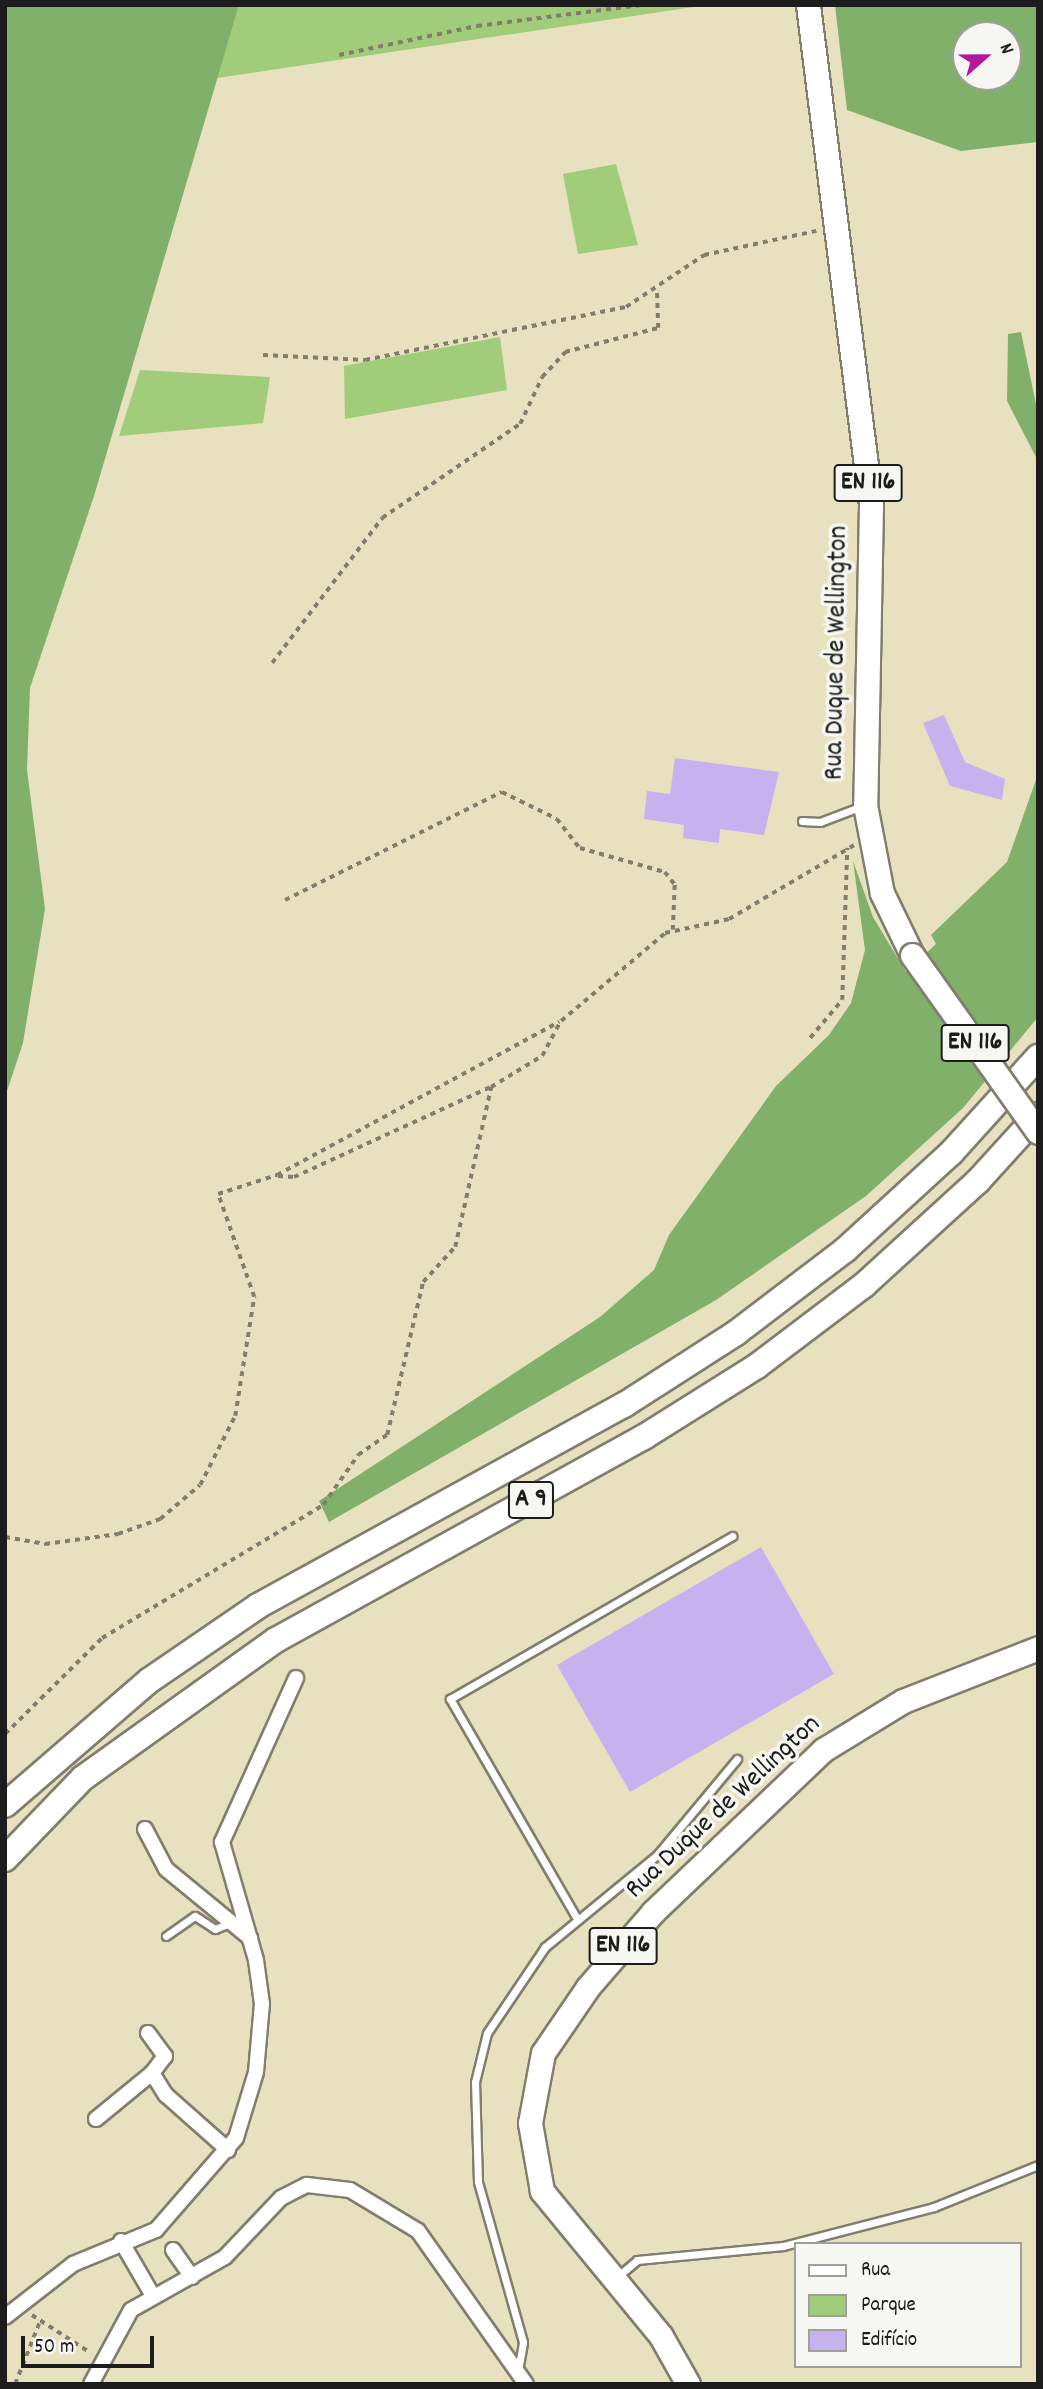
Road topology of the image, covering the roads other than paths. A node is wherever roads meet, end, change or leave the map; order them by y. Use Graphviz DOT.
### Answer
graph roads {
  1 [pos="808,5"];
  2 [pos="865,805"];
  3 [pos="802,821"];
  4 [pos="1038,1058"];
  5 [pos="1038,1115"];
  6 [pos="1038,1132"];
  7 [pos="732,1536"];
  8 [pos="1034,1654"];
  9 [pos="296,1678"];
  10 [pos="737,1759"];
  11 [pos="5,1805"];
  12 [pos="145,1829"];
  13 [pos="5,1859"];
  14 [pos="576,1917"];
  15 [pos="230,1923"];
  16 [pos="166,1936"];
  17 [pos="250,1938"];
  18 [pos="148,2033"];
  19 [pos="152,2073"];
  20 [pos="96,2119"];
  21 [pos="228,2150"];
  22 [pos="1038,2165"];
  23 [pos="121,2241"];
  24 [pos="798,2242"];
  25 [pos="794,2243"];
  26 [pos="173,2250"];
  27 [pos="192,2277"];
  28 [pos="614,2280"];
  29 [pos="153,2296"];
  30 [pos="5,2316"];
  31 [pos="522,2377"];
  32 [pos="92,2384"];
  33 [pos="688,2384"];
  1 -- 2 [label="main road, Rua Duque de Wellington / EN 116"];
  2 -- 3 [label="lane"];
  2 -- 6 [label="main road, Rua Duque de Wellington / EN 116, bridge"];
  4 -- 11 [label="highway, A 9"];
  5 -- 13 [label="highway, A 9"];
  7 -- 14 [label="lane"];
  8 -- 28 [label="main road, Rua Duque de Wellington / EN 116"];
  9 -- 17 [label="street"];
  10 -- 14 [label="lane"];
  12 -- 15 [label="street"];
  14 -- 31 [label="lane"];
  15 -- 16 [label="lane"];
  15 -- 17 [label="street"];
  17 -- 21 [label="street"];
  18 -- 19 [label="street"];
  19 -- 20 [label="street"];
  19 -- 21 [label="street"];
  21 -- 23 [label="street"];
  22 -- 24 [label="lane"];
  23 -- 29 [label="street"];
  23 -- 30 [label="street"];
  25 -- 28 [label="lane"];
  26 -- 27 [label="street"];
  27 -- 29 [label="street"];
  27 -- 31 [label="street"];
  28 -- 33 [label="main road, Rua Duque de Wellington / EN 116"];
  29 -- 32 [label="street"];
}
